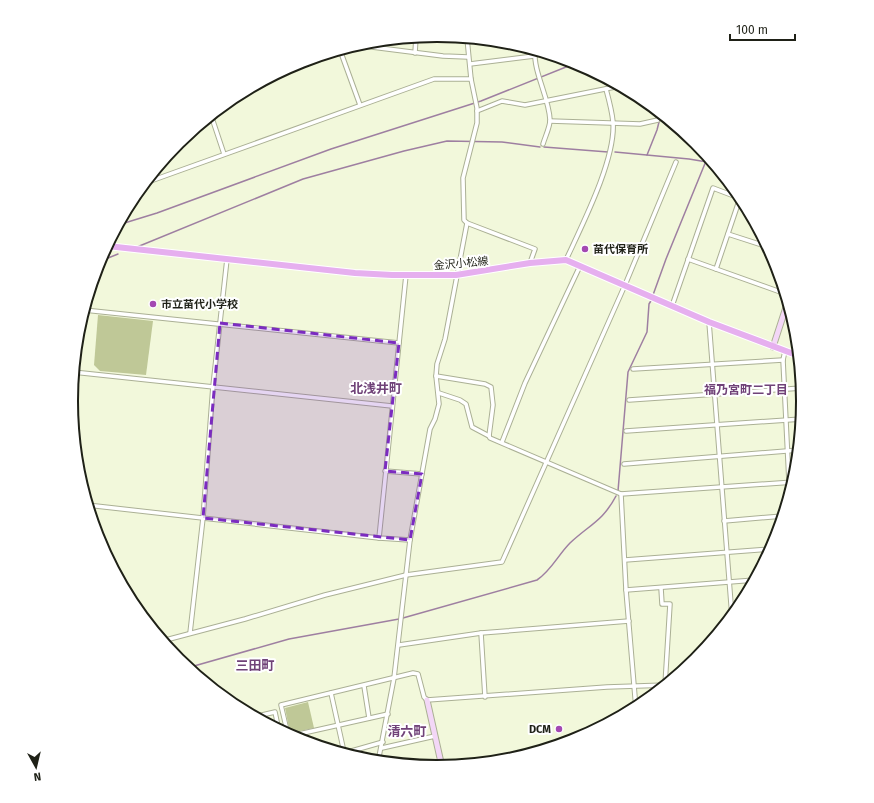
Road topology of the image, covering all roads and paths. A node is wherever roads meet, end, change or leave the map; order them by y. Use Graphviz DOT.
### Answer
graph roads {
  1 [pos="415,43"];
  2 [pos="467,44"];
  3 [pos="375,48"];
  4 [pos="414,53"];
  5 [pos="342,55"];
  6 [pos="534,56"];
  7 [pos="468,57"];
  8 [pos="470,64"];
  9 [pos="471,79"];
  10 [pos="612,88"];
  11 [pos="606,89"];
  12 [pos="546,102"];
  13 [pos="360,105"];
  14 [pos="477,109"];
  15 [pos="658,118"];
  16 [pos="213,120"];
  17 [pos="550,121"];
  18 [pos="613,123"];
  19 [pos="543,144"];
  20 [pos="224,154"];
  21 [pos="676,162"];
  22 [pos="155,179"];
  23 [pos="731,195"];
  24 [pos="738,206"];
  25 [pos="467,223"];
  26 [pos="728,234"];
  27 [pos="761,245"];
  28 [pos="113,247"];
  29 [pos="228,259"];
  30 [pos="688,259"];
  31 [pos="566,260"];
  32 [pos="530,263"];
  33 [pos="580,265"];
  34 [pos="716,269"];
  35 [pos="406,275"];
  36 [pos="456,275"];
  37 [pos="625,285"];
  38 [pos="779,291"];
  39 [pos="672,306"];
  40 [pos="89,311"];
  41 [pos="785,311"];
  42 [pos="709,322"];
  43 [pos="220,324"];
  44 [pos="399,343"];
  45 [pos="773,347"];
  46 [pos="785,351"];
  47 [pos="793,354"];
  48 [pos="783,360"];
  49 [pos="712,364"];
  50 [pos="633,369"];
  51 [pos="79,373"];
  52 [pos="436,376"];
  53 [pos="213,386"];
  54 [pos="796,388"];
  55 [pos="785,389"];
  56 [pos="439,393"];
  57 [pos="714,394"];
  58 [pos="629,400"];
  59 [pos="392,406"];
  60 [pos="796,419"];
  61 [pos="786,420"];
  62 [pos="717,425"];
  63 [pos="626,431"];
  64 [pos="489,436"];
  65 [pos="502,442"];
  66 [pos="788,451"];
  67 [pos="793,451"];
  68 [pos="719,456"];
  69 [pos="546,461"];
  70 [pos="624,464"];
  71 [pos="790,469"];
  72 [pos="385,471"];
  73 [pos="422,474"];
  74 [pos="787,482"];
  75 [pos="721,488"];
  76 [pos="621,494"];
  77 [pos="93,506"];
  78 [pos="777,516"];
  79 [pos="203,518"];
  80 [pos="724,521"];
  81 [pos="379,538"];
  82 [pos="410,540"];
  83 [pos="764,550"];
  84 [pos="727,553"];
  85 [pos="625,560"];
  86 [pos="406,575"];
  87 [pos="748,581"];
  88 [pos="729,582"];
  89 [pos="661,588"];
  90 [pos="626,590"];
  91 [pos="733,605"];
  92 [pos="629,621"];
  93 [pos="190,633"];
  94 [pos="481,633"];
  95 [pos="167,639"];
  96 [pos="399,645"];
  97 [pos="394,678"];
  98 [pos="666,678"];
  99 [pos="658,685"];
  100 [pos="364,686"];
  101 [pos="634,686"];
  102 [pos="331,693"];
  103 [pos="485,697"];
  104 [pos="427,700"];
  105 [pos="635,701"];
  106 [pos="388,714"];
  107 [pos="261,715"];
  108 [pos="369,718"];
  109 [pos="277,724"];
  110 [pos="339,725"];
  111 [pos="287,728"];
  112 [pos="299,734"];
  113 [pos="435,736"];
  114 [pos="383,742"];
  115 [pos="342,748"];
  116 [pos="382,748"];
  117 [pos="352,751"];
  118 [pos="380,756"];
  119 [pos="440,761"];
  1 -- 4 [label="street"];
  2 -- 7 [label="street"];
  3 -- 4 [label="street"];
  4 -- 7 [label="street"];
  5 -- 13 [label="street"];
  6 -- 8 [label="street"];
  6 -- 12 [label="street"];
  7 -- 8 [label="street"];
  8 -- 9 [label="street"];
  9 -- 13 [label="street"];
  9 -- 14 [label="street"];
  10 -- 11 [label="street"];
  11 -- 12 [label="street"];
  11 -- 18 [label="street"];
  12 -- 14 [label="street"];
  12 -- 17 [label="street"];
  13 -- 20 [label="street"];
  14 -- 25 [label="street"];
  15 -- 18 [label="street"];
  16 -- 20 [label="street"];
  17 -- 18 [label="street"];
  17 -- 19 [label="street"];
  18 -- 31 [label="street"];
  20 -- 22 [label="street"];
  21 -- 37 [label="street"];
  23 -- 30 [label="street"];
  24 -- 26 [label="street"];
  25 -- 32 [label="street"];
  25 -- 36 [label="street"];
  26 -- 27 [label="street"];
  26 -- 34 [label="street"];
  28 -- 29 [label="main road, 金沢小松線"];
  29 -- 35 [label="main road, 金沢小松線"];
  29 -- 43 [label="street"];
  30 -- 34 [label="street"];
  30 -- 39 [label="street"];
  31 -- 32 [label="main road, 金沢小松線"];
  31 -- 33 [label="main road, 金沢小松線"];
  32 -- 36 [label="main road, 金沢小松線"];
  33 -- 37 [label="main road, 金沢小松線"];
  33 -- 65 [label="street"];
  34 -- 38 [label="street"];
  35 -- 36 [label="main road, 金沢小松線"];
  35 -- 44 [label="street"];
  36 -- 52 [label="street"];
  37 -- 39 [label="main road, 金沢小松線"];
  37 -- 69 [label="street"];
  39 -- 42 [label="main road, 金沢小松線"];
  40 -- 43 [label="street"];
  41 -- 45 [label="street"];
  42 -- 45 [label="main road, 金沢小松線"];
  42 -- 49 [label="street"];
  43 -- 44 [label="street"];
  43 -- 53 [label="street"];
  44 -- 59 [label="street"];
  45 -- 46 [label="main road, 金沢小松線"];
  46 -- 47 [label="main road, 金沢小松線"];
  46 -- 48 [label="street"];
  48 -- 49 [label="street"];
  48 -- 55 [label="street"];
  49 -- 50 [label="street"];
  49 -- 57 [label="street"];
  51 -- 53 [label="street"];
  52 -- 56 [label="street"];
  52 -- 64 [label="street"];
  53 -- 59 [label="street"];
  53 -- 79 [label="street"];
  54 -- 55 [label="street"];
  55 -- 57 [label="street"];
  55 -- 61 [label="street"];
  56 -- 64 [label="street"];
  56 -- 73 [label="street"];
  57 -- 58 [label="street"];
  57 -- 62 [label="street"];
  59 -- 72 [label="street"];
  60 -- 61 [label="street"];
  61 -- 62 [label="street"];
  61 -- 66 [label="street"];
  62 -- 63 [label="street"];
  62 -- 68 [label="street"];
  64 -- 65 [label="street"];
  65 -- 69 [label="street"];
  66 -- 67 [label="street"];
  66 -- 68 [label="street"];
  66 -- 71 [label="street"];
  68 -- 70 [label="street"];
  68 -- 75 [label="street"];
  69 -- 76 [label="street"];
  69 -- 86 [label="street"];
  72 -- 73 [label="street"];
  72 -- 81 [label="street"];
  73 -- 82 [label="street"];
  74 -- 75 [label="street"];
  75 -- 76 [label="street"];
  75 -- 80 [label="street"];
  76 -- 85 [label="street"];
  77 -- 79 [label="street"];
  78 -- 80 [label="street"];
  79 -- 81 [label="street"];
  79 -- 93 [label="street"];
  80 -- 84 [label="street"];
  81 -- 82 [label="street"];
  82 -- 86 [label="street"];
  83 -- 84 [label="street"];
  84 -- 85 [label="street"];
  84 -- 88 [label="street"];
  85 -- 90 [label="street"];
  86 -- 93 [label="street"];
  86 -- 96 [label="street"];
  87 -- 88 [label="street"];
  88 -- 89 [label="street"];
  88 -- 91 [label="street"];
  89 -- 90 [label="street"];
  89 -- 98 [label="street"];
  90 -- 92 [label="street"];
  92 -- 94 [label="street"];
  92 -- 101 [label="street"];
  93 -- 95 [label="street"];
  94 -- 96 [label="street"];
  94 -- 103 [label="street"];
  96 -- 97 [label="street"];
  97 -- 100 [label="street"];
  97 -- 104 [label="street"];
  97 -- 106 [label="street"];
  99 -- 101 [label="street"];
  100 -- 102 [label="street"];
  100 -- 108 [label="street"];
  101 -- 103 [label="street"];
  101 -- 105 [label="street"];
  102 -- 110 [label="street"];
  102 -- 111 [label="street"];
  103 -- 104 [label="street"];
  104 -- 113 [label="street"];
  106 -- 108 [label="street"];
  106 -- 114 [label="street"];
  107 -- 109 [label="street"];
  108 -- 110 [label="street"];
  110 -- 112 [label="street"];
  110 -- 115 [label="street"];
  113 -- 116 [label="street"];
  113 -- 119 [label="street"];
  114 -- 116 [label="street"];
  114 -- 117 [label="street"];
  116 -- 118 [label="street"];
}
